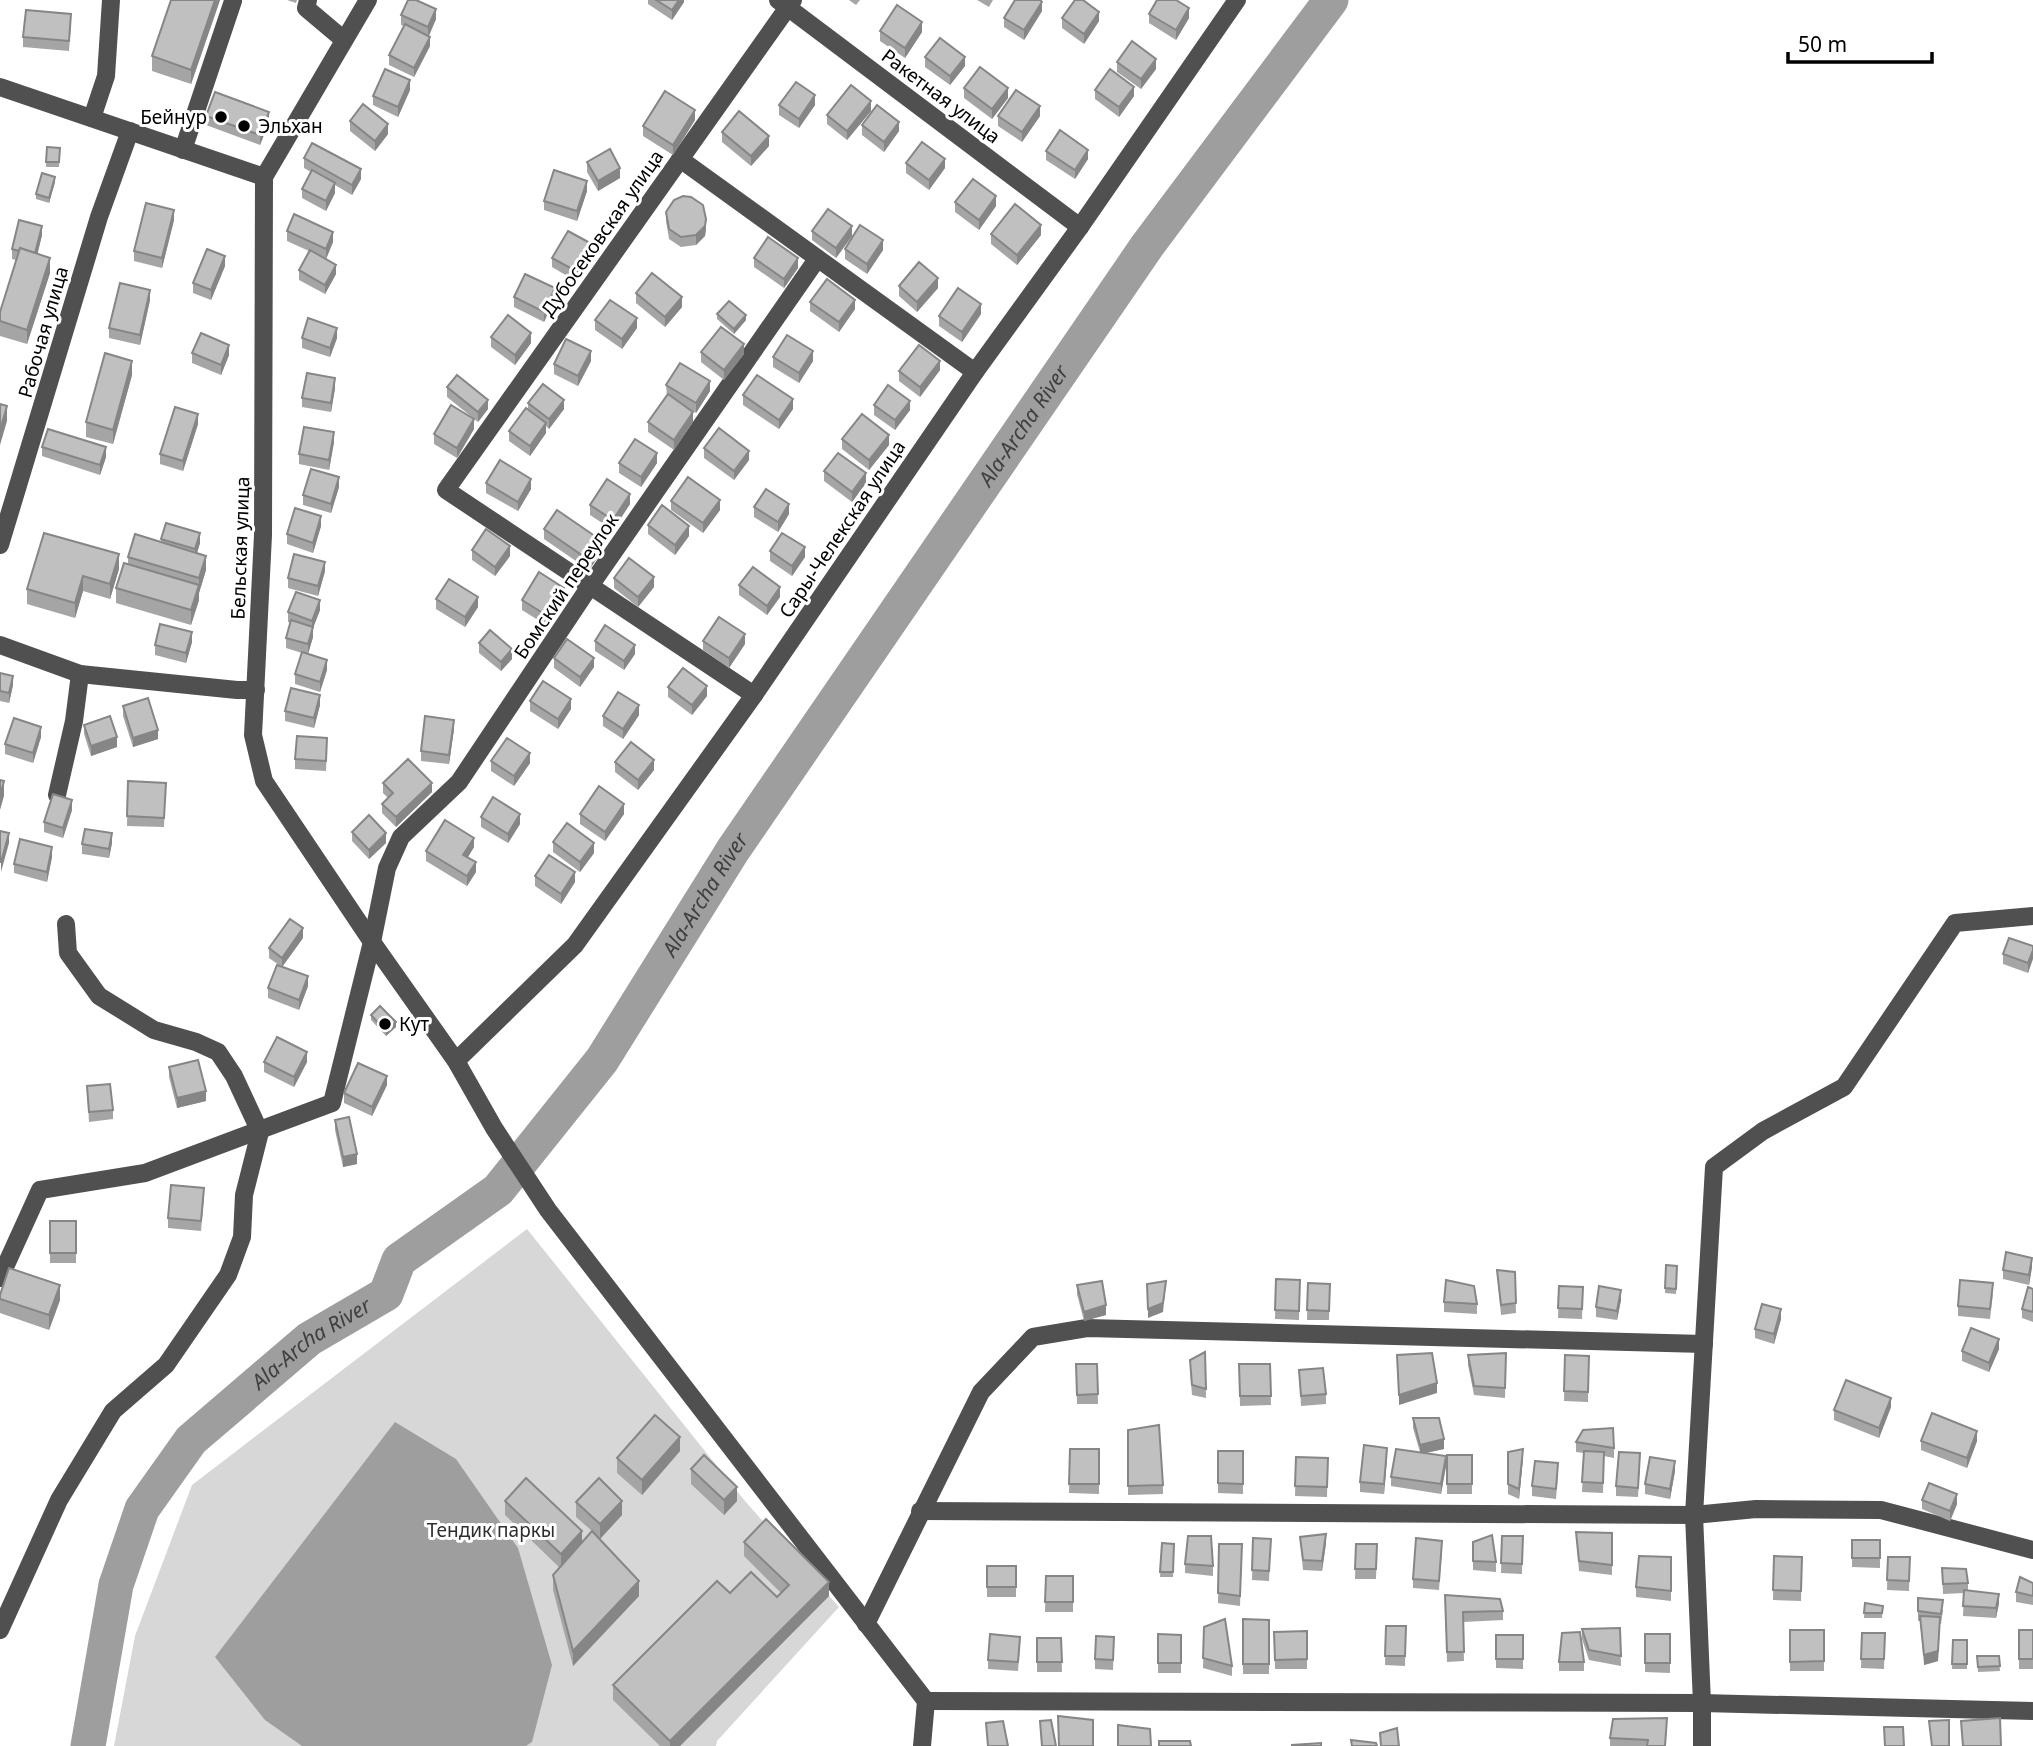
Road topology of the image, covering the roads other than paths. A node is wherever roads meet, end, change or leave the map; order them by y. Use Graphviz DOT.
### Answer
graph roads {
  1 [pos="111,0"];
  2 [pos="309,0"];
  3 [pos="368,0"];
  4 [pos="1237,0"];
  5 [pos="233,1"];
  6 [pos="786,2"];
  7 [pos="344,40"];
  8 [pos="0,87"];
  9 [pos="92,118"];
  10 [pos="130,131"];
  11 [pos="183,150"];
  12 [pos="680,159"];
  13 [pos="264,177"];
  14 [pos="1080,227"];
  15 [pos="817,259"];
  16 [pos="975,372"];
  17 [pos="0,545"];
  18 [pos="590,586"];
  19 [pos="0,645"];
  20 [pos="80,674"];
  21 [pos="256,690"];
  22 [pos="754,695"];
  23 [pos="57,795"];
  24 [pos="2033,916"];
  25 [pos="66,924"];
  26 [pos="372,942"];
  27 [pos="456,1061"];
  28 [pos="260,1132"];
  29 [pos="0,1278"];
  30 [pos="1704,1344"];
  31 [pos="920,1511"];
  32 [pos="1694,1515"];
  33 [pos="2033,1550"];
  34 [pos="866,1624"];
  35 [pos="0,1630"];
  36 [pos="926,1701"];
  37 [pos="1702,1703"];
  38 [pos="2033,1711"];
  39 [pos="922,1746"];
  40 [pos="1702,1746"];
  1 -- 9 [label="street"];
  2 -- 7 [label="street"];
  3 -- 7 [label="street"];
  4 -- 14 [label="street, Сары-Челекская улица"];
  5 -- 11 [label="street"];
  6 -- 12 [label="street, Дубосековская улица"];
  6 -- 14 [label="street, Ракетная улица"];
  7 -- 13 [label="street"];
  8 -- 9 [label="street"];
  9 -- 10 [label="street"];
  10 -- 11 [label="street"];
  10 -- 17 [label="street, Рабочая улица"];
  11 -- 13 [label="street"];
  12 -- 15 [label="street"];
  12 -- 18 [label="street, Дубосековская улица"];
  13 -- 21 [label="street, Бельская улица"];
  14 -- 16 [label="street, Сары-Челекская улица"];
  15 -- 16 [label="street"];
  15 -- 18 [label="street, Бомский переулок"];
  16 -- 22 [label="street, Сары-Челекская улица"];
  18 -- 22 [label="street"];
  18 -- 26 [label="street, Бомский переулок"];
  19 -- 20 [label="street"];
  20 -- 21 [label="street"];
  20 -- 23 [label="street"];
  21 -- 26 [label="street, Бельская улица"];
  22 -- 27 [label="street, Сары-Челекская улица"];
  24 -- 30 [label="street"];
  25 -- 28 [label="street"];
  26 -- 27 [label="street, Бельская улица"];
  26 -- 28 [label="street, Бомский переулок"];
  27 -- 34 [label="street, Бельская улица"];
  28 -- 29 [label="street"];
  28 -- 35 [label="street"];
  30 -- 31 [label="street"];
  30 -- 32 [label="street"];
  31 -- 32 [label="street"];
  31 -- 34 [label="street"];
  32 -- 33 [label="street"];
  32 -- 37 [label="street"];
  34 -- 36 [label="street, Бельская улица"];
  36 -- 37 [label="street"];
  36 -- 39 [label="street"];
  37 -- 38 [label="street"];
  37 -- 40 [label="street"];
}
